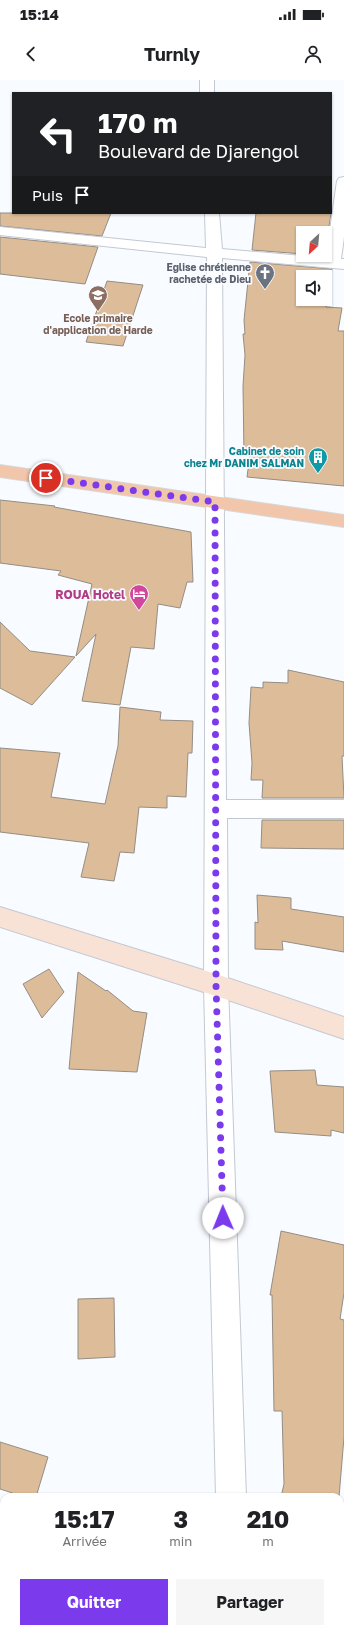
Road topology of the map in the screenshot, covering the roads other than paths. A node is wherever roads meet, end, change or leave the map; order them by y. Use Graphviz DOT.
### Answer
graph roads {
  1 [pos="207,80"];
  2 [pos="207,92"];
  3 [pos="344,181"];
  4 [pos="212,214"];
  5 [pos="0,231"];
  6 [pos="214,253"];
  7 [pos="338,264"];
  8 [pos="0,471"];
  9 [pos="215,502"];
  10 [pos="344,521"];
  11 [pos="216,809"];
  12 [pos="344,809"];
  13 [pos="0,917"];
  14 [pos="216,985"];
  15 [pos="344,1028"];
  16 [pos="231,1493"];
  1 -- 2 [label="street"];
  3 -- 7 [label="street"];
  4 -- 6 [label="street"];
  5 -- 6 [label="street"];
  6 -- 7 [label="street"];
  6 -- 9 [label="street"];
  8 -- 9 [label="main road"];
  9 -- 10 [label="main road"];
  9 -- 11 [label="street"];
  11 -- 12 [label="street"];
  11 -- 14 [label="street"];
  13 -- 14 [label="main road"];
  14 -- 15 [label="main road"];
  14 -- 16 [label="street"];
}
